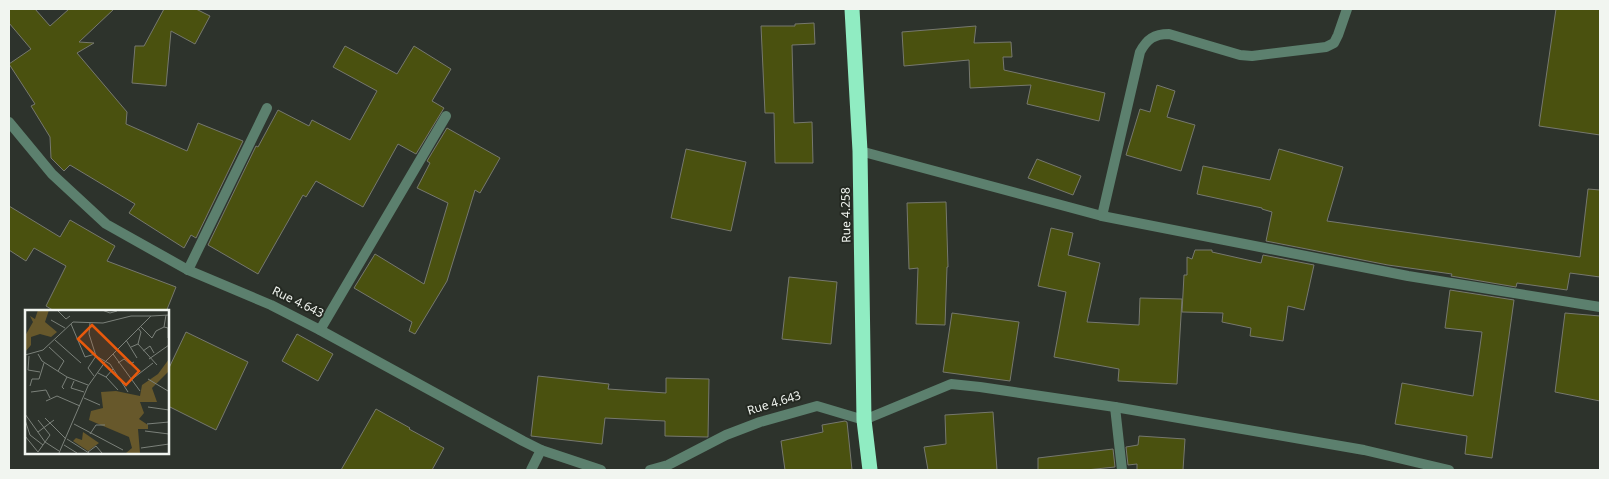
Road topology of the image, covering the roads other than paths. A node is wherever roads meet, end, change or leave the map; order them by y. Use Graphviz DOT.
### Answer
graph roads {
  1 [pos="852,9"];
  2 [pos="1347,9"];
  3 [pos="267,108"];
  4 [pos="446,116"];
  5 [pos="9,122"];
  6 [pos="860,151"];
  7 [pos="1102,216"];
  8 [pos="188,270"];
  9 [pos="1600,307"];
  10 [pos="320,330"];
  11 [pos="1115,407"];
  12 [pos="864,420"];
  13 [pos="542,450"];
  14 [pos="531,470"];
  15 [pos="602,470"];
  16 [pos="650,470"];
  17 [pos="870,470"];
  18 [pos="1122,470"];
  19 [pos="1449,470"];
  1 -- 6 [label="highway, Rue 4.258"];
  2 -- 7 [label="street"];
  3 -- 8 [label="street"];
  4 -- 10 [label="street"];
  5 -- 8 [label="street, Rue 4.643"];
  6 -- 7 [label="street"];
  6 -- 12 [label="highway, Rue 4.258"];
  7 -- 9 [label="street"];
  8 -- 10 [label="street, Rue 4.643"];
  10 -- 13 [label="street, Rue 4.643"];
  11 -- 12 [label="street"];
  11 -- 18 [label="street"];
  11 -- 19 [label="street"];
  12 -- 16 [label="street, Rue 4.643"];
  12 -- 17 [label="highway"];
  13 -- 14 [label="street"];
  13 -- 15 [label="street, Rue 4.643"];
}
